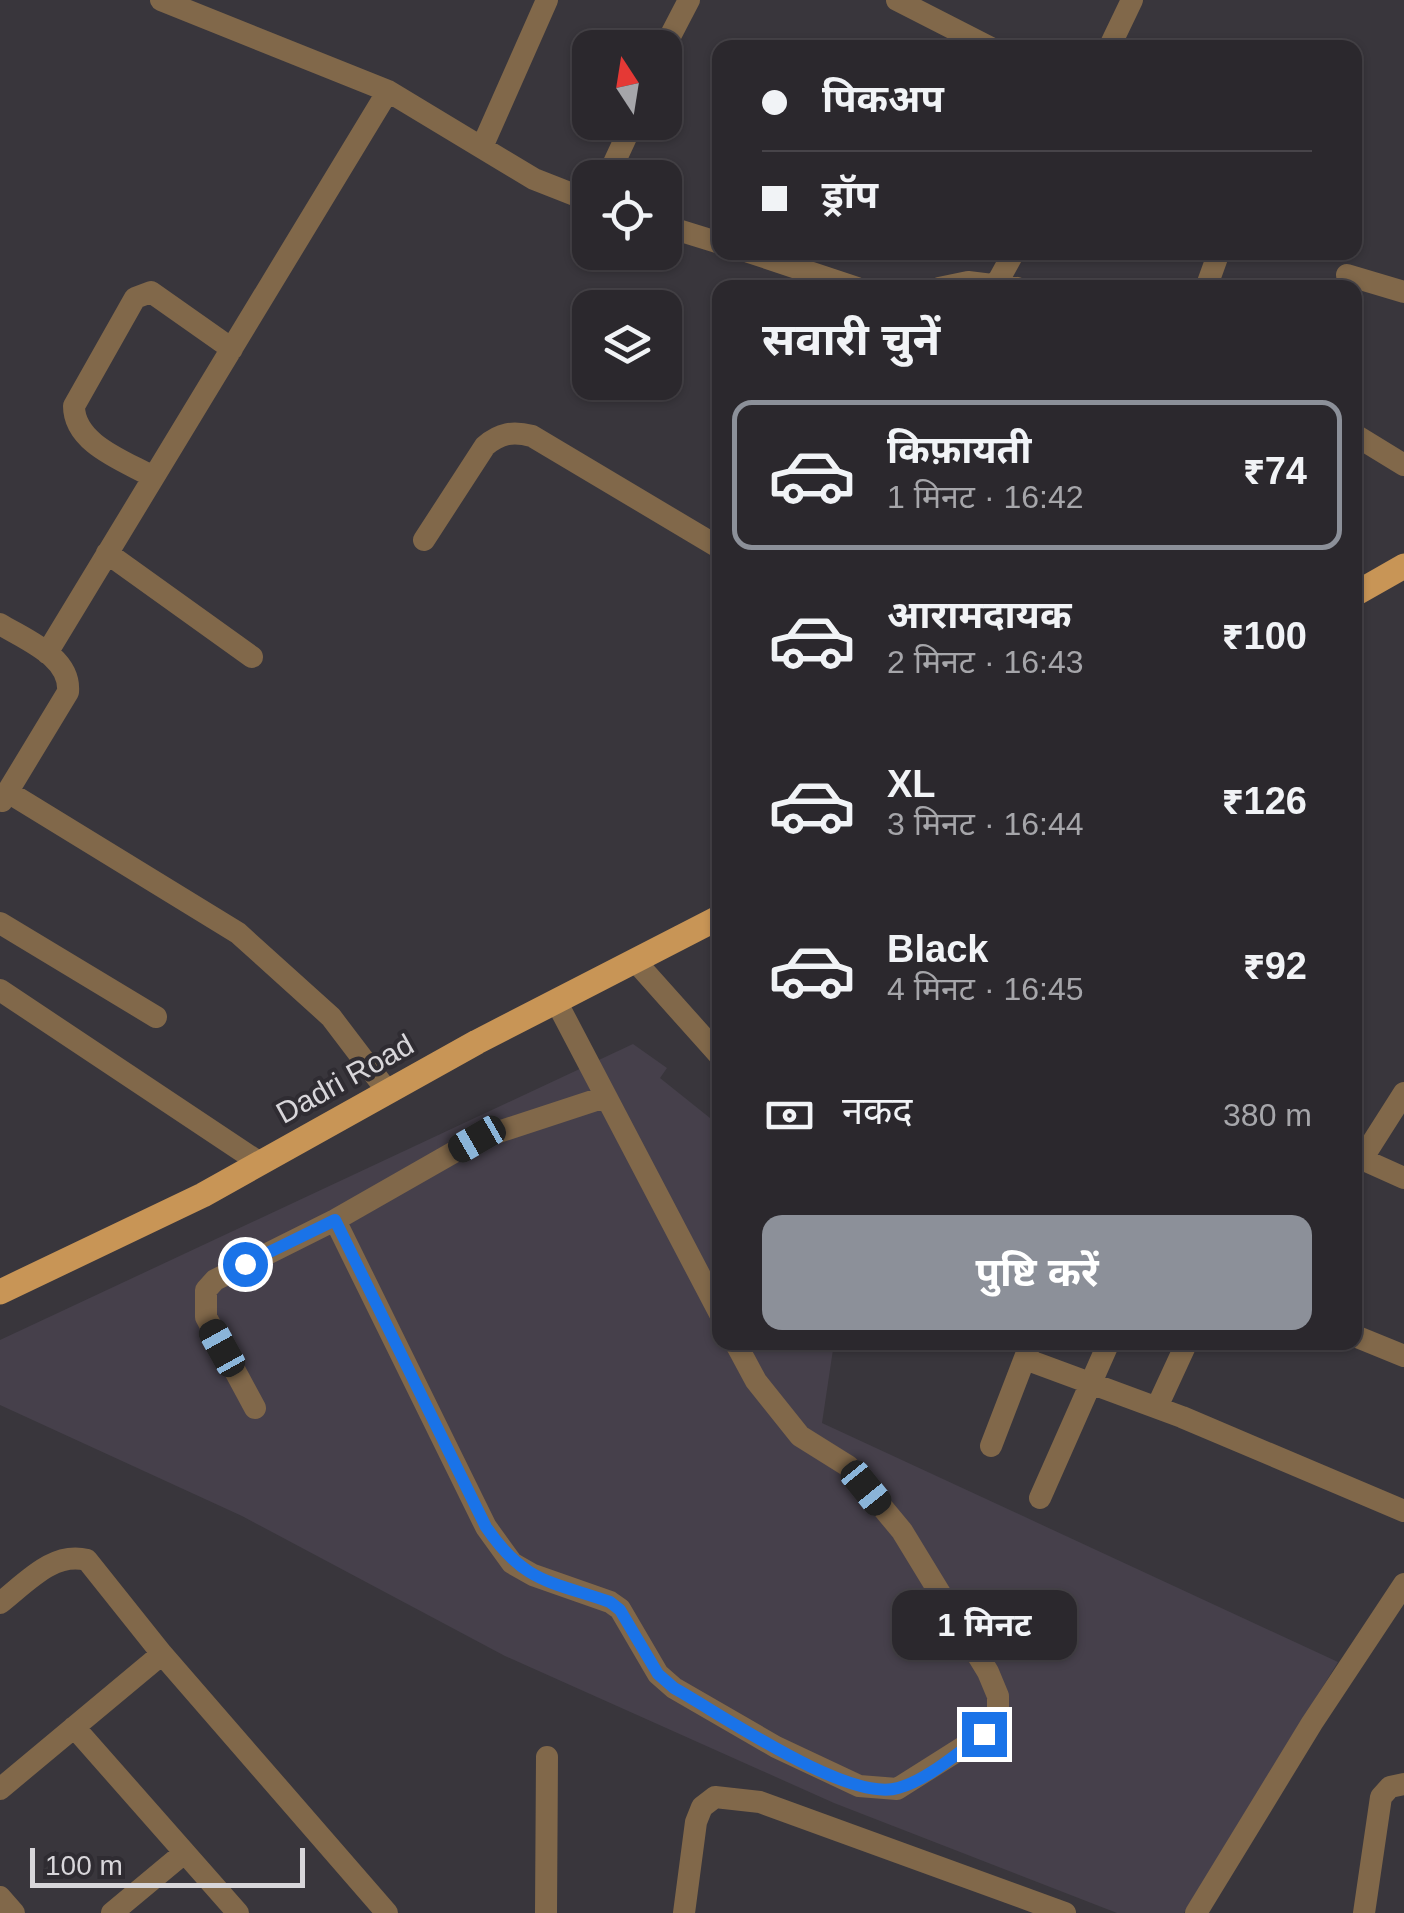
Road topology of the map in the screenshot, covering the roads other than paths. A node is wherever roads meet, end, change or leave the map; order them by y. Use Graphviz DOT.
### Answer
graph roads {
  1 [pos="162,0"];
  2 [pos="548,0"];
  3 [pos="688,0"];
  4 [pos="896,0"];
  5 [pos="1127,2"];
  6 [pos="673,30"];
  7 [pos="974,40"];
  8 [pos="1112,40"];
  9 [pos="388,91"];
  10 [pos="482,148"];
  11 [pos="572,194"];
  12 [pos="682,231"];
  13 [pos="712,241"];
  14 [pos="774,260"];
  15 [pos="1347,275"];
  16 [pos="833,280"];
  17 [pos="1404,292"];
  18 [pos="232,349"];
  19 [pos="1362,439"];
  20 [pos="1404,464"];
  21 [pos="154,478"];
  22 [pos="424,540"];
  23 [pos="712,543"];
  24 [pos="107,554"];
  25 [pos="1404,566"];
  26 [pos="1362,590"];
  27 [pos="0,624"];
  28 [pos="47,653"];
  29 [pos="252,657"];
  30 [pos="4,798"];
  31 [pos="712,921"];
  32 [pos="0,923"];
  33 [pos="636,962"];
  34 [pos="0,990"];
  35 [pos="556,1004"];
  36 [pos="156,1017"];
  37 [pos="712,1047"];
  38 [pos="388,1092"];
  39 [pos="1404,1093"];
  40 [pos="605,1097"];
  41 [pos="1362,1151"];
  42 [pos="1362,1159"];
  43 [pos="260,1164"];
  44 [pos="1404,1178"];
  45 [pos="335,1220"];
  46 [pos="0,1292"];
  47 [pos="712,1299"];
  48 [pos="1362,1339"];
  49 [pos="739,1350"];
  50 [pos="1105,1350"];
  51 [pos="1183,1350"];
  52 [pos="1028,1351"];
  53 [pos="1404,1356"];
  54 [pos="1090,1384"];
  55 [pos="1156,1407"];
  56 [pos="255,1408"];
  57 [pos="991,1446"];
  58 [pos="1040,1498"];
  59 [pos="1404,1511"];
  60 [pos="1401,1595"];
  61 [pos="0,1603"];
  62 [pos="162,1654"];
  63 [pos="74,1727"];
  64 [pos="547,1757"];
  65 [pos="1404,1784"];
  66 [pos="0,1789"];
  67 [pos="184,1853"];
  68 [pos="0,1897"];
  69 [pos="1021,1906"];
  70 [pos="229,1910"];
  71 [pos="14,1913"];
  72 [pos="112,1913"];
  73 [pos="386,1913"];
  74 [pos="546,1913"];
  75 [pos="684,1913"];
  76 [pos="1065,1913"];
  77 [pos="1196,1913"];
  78 [pos="1364,1913"];
  1 -- 9 [label="street"];
  2 -- 10 [label="street"];
  3 -- 6 [label="street"];
  4 -- 7 [label="street"];
  5 -- 8 [label="street"];
  9 -- 10 [label="street"];
  9 -- 18 [label="street"];
  10 -- 11 [label="street"];
  12 -- 13 [label="street"];
  14 -- 16 [label="street"];
  15 -- 17 [label="street"];
  18 -- 21 [label="street"];
  18 -- 21 [label="street"];
  19 -- 20 [label="street"];
  21 -- 24 [label="street"];
  22 -- 23 [label="street"];
  24 -- 28 [label="street"];
  24 -- 29 [label="street"];
  25 -- 26 [label="main road"];
  27 -- 28 [label="street"];
  28 -- 30 [label="street"];
  30 -- 38 [label="street"];
  31 -- 33 [label="main road, Dadri Road"];
  32 -- 36 [label="street"];
  33 -- 35 [label="main road, Dadri Road"];
  33 -- 37 [label="street"];
  34 -- 43 [label="street"];
  35 -- 38 [label="main road, Dadri Road"];
  35 -- 40 [label="street"];
  38 -- 43 [label="main road, Dadri Road"];
  39 -- 41 [label="street"];
  40 -- 45 [label="street"];
  40 -- 47 [label="street"];
  42 -- 44 [label="street"];
  43 -- 46 [label="main road, Dadri Road"];
  45 -- 49 [label="street"];
  45 -- 56 [label="street"];
  48 -- 53 [label="street"];
  50 -- 54 [label="street"];
  51 -- 55 [label="street"];
  52 -- 54 [label="street"];
  52 -- 57 [label="street"];
  54 -- 55 [label="street"];
  54 -- 58 [label="street"];
  55 -- 59 [label="street"];
  60 -- 77 [label="street"];
  61 -- 62 [label="street"];
  62 -- 63 [label="street"];
  62 -- 73 [label="street"];
  63 -- 66 [label="street"];
  63 -- 67 [label="street"];
  64 -- 74 [label="street"];
  65 -- 78 [label="street"];
  67 -- 70 [label="street"];
  67 -- 72 [label="street"];
  68 -- 71 [label="street"];
  69 -- 75 [label="street"];
  69 -- 76 [label="street"];
}
